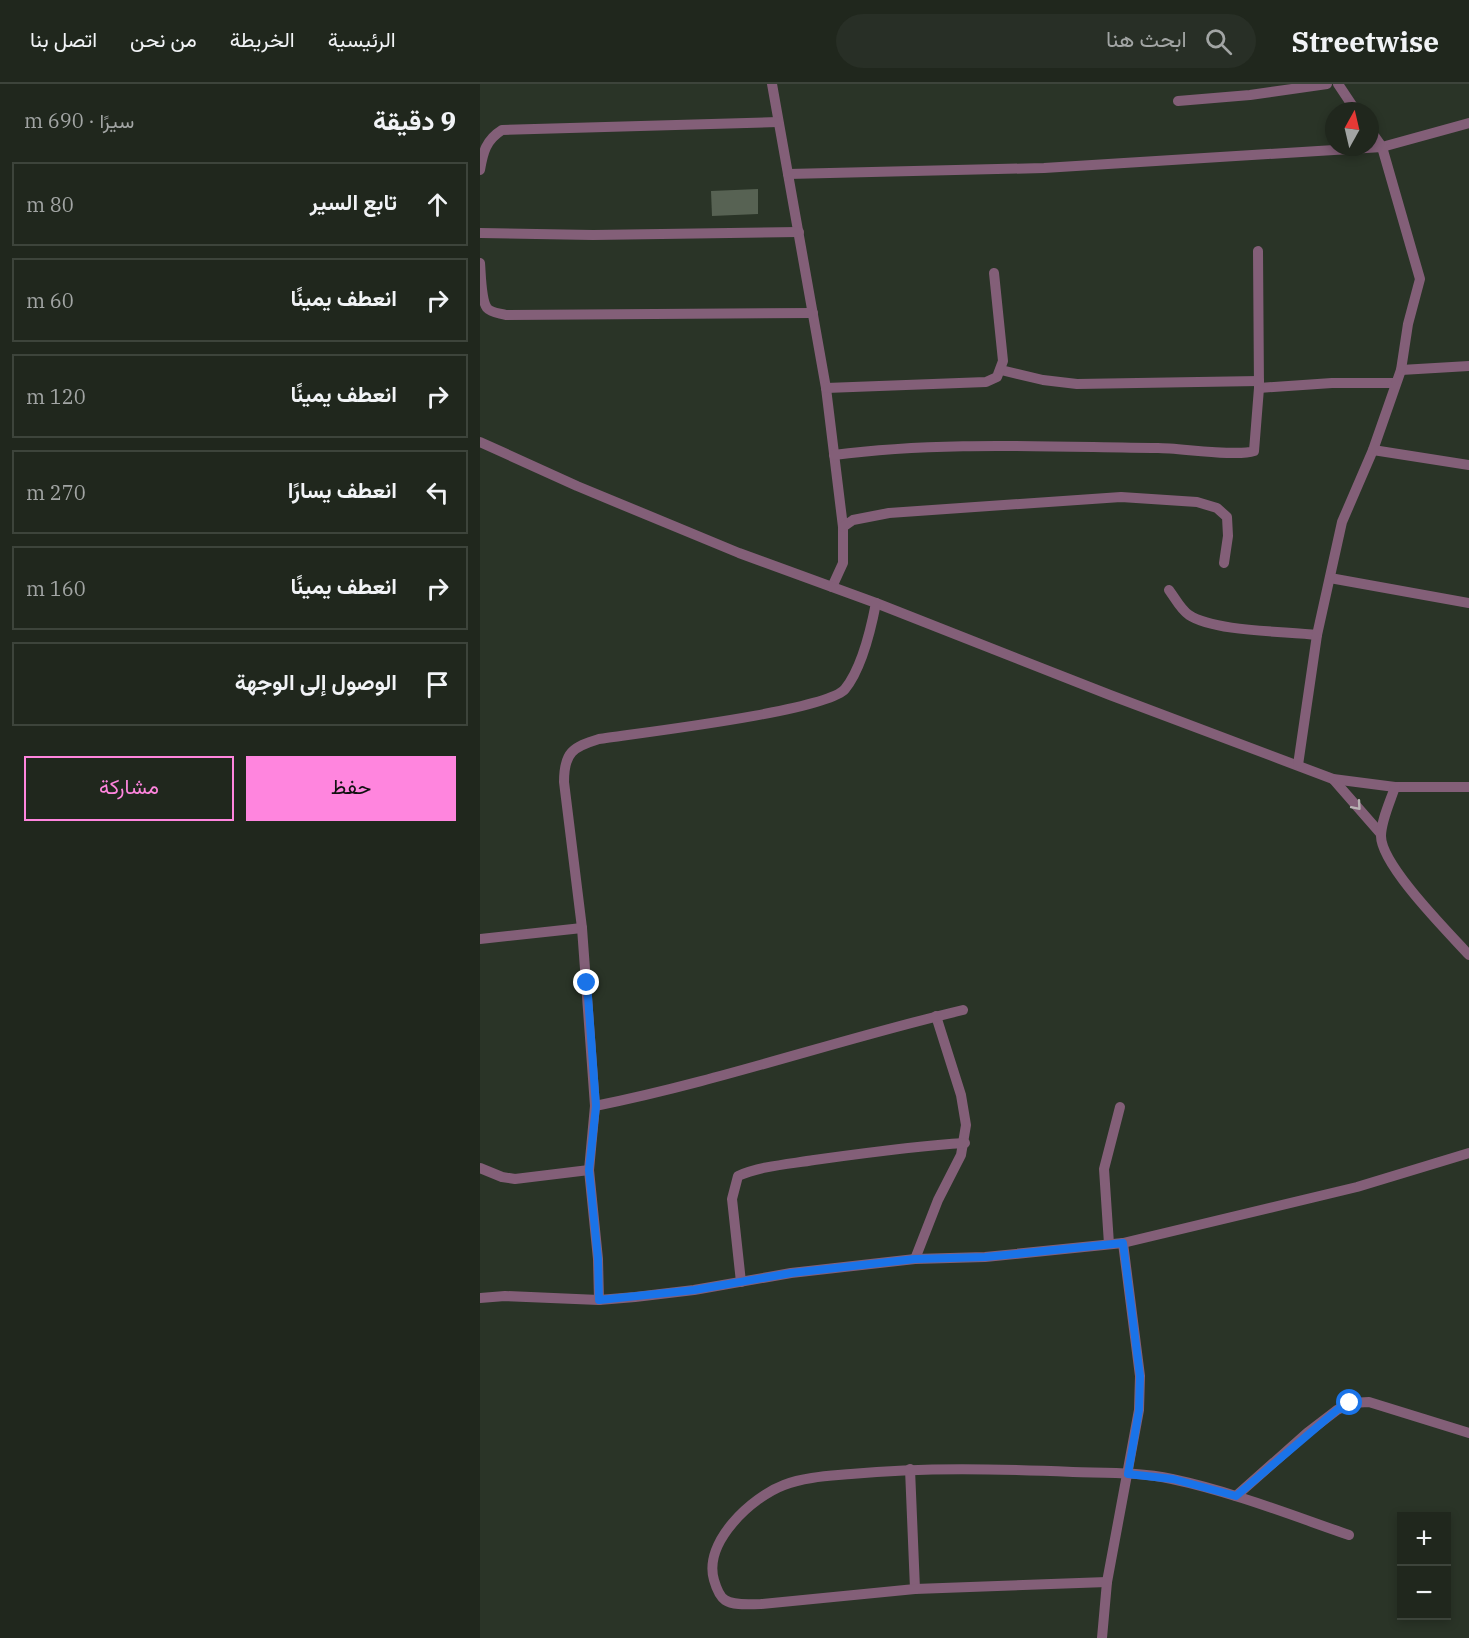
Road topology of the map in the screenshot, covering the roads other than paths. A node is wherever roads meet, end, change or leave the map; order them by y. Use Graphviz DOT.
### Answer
graph roads {
  1 [pos="772,84"];
  2 [pos="1327,84"];
  3 [pos="1338,84"];
  4 [pos="1178,101"];
  5 [pos="1350,102"];
  6 [pos="778,122"];
  7 [pos="1469,123"];
  8 [pos="1379,143"];
  9 [pos="1382,147"];
  10 [pos="480,170"];
  11 [pos="788,174"];
  12 [pos="799,232"];
  13 [pos="480,233"];
  14 [pos="1258,251"];
  15 [pos="480,264"];
  16 [pos="994,273"];
  17 [pos="813,313"];
  18 [pos="1469,366"];
  19 [pos="1001,370"];
  20 [pos="1401,370"];
  21 [pos="1395,383"];
  22 [pos="1259,384"];
  23 [pos="826,388"];
  24 [pos="480,442"];
  25 [pos="1373,450"];
  26 [pos="834,455"];
  27 [pos="1469,465"];
  28 [pos="843,527"];
  29 [pos="1224,563"];
  30 [pos="1330,578"];
  31 [pos="832,587"];
  32 [pos="1169,590"];
  33 [pos="876,603"];
  34 [pos="1469,603"];
  35 [pos="1317,635"];
  36 [pos="1298,765"];
  37 [pos="1333,779"];
  38 [pos="1395,787"];
  39 [pos="1467,788"];
  40 [pos="1381,834"];
  41 [pos="582,928"];
  42 [pos="480,939"];
  43 [pos="1469,955"];
  44 [pos="963,1010"];
  45 [pos="936,1016"];
  46 [pos="596,1106"];
  47 [pos="1120,1107"];
  48 [pos="965,1143"];
  49 [pos="1469,1153"];
  50 [pos="480,1168"];
  51 [pos="589,1170"];
  52 [pos="1123,1243"];
  53 [pos="1108,1244"];
  54 [pos="915,1259"];
  55 [pos="741,1282"];
  56 [pos="480,1298"];
  57 [pos="599,1300"];
  58 [pos="1469,1433"];
  59 [pos="910,1469"];
  60 [pos="1128,1474"];
  61 [pos="1236,1496"];
  62 [pos="1349,1535"];
  63 [pos="1107,1582"];
  64 [pos="915,1590"];
  65 [pos="1102,1638"];
  1 -- 6 [label="street"];
  2 -- 4 [label="street"];
  3 -- 5 [label="street"];
  6 -- 10 [label="street"];
  6 -- 11 [label="street"];
  7 -- 9 [label="street"];
  8 -- 9 [label="street"];
  9 -- 11 [label="street"];
  9 -- 20 [label="street"];
  11 -- 12 [label="street"];
  12 -- 13 [label="street"];
  12 -- 17 [label="street"];
  14 -- 22 [label="street"];
  15 -- 17 [label="street"];
  16 -- 19 [label="street"];
  17 -- 23 [label="street"];
  18 -- 20 [label="street"];
  19 -- 22 [label="street"];
  19 -- 23 [label="street"];
  20 -- 21 [label="street"];
  21 -- 22 [label="street"];
  21 -- 25 [label="street"];
  22 -- 26 [label="street"];
  23 -- 26 [label="street"];
  24 -- 31 [label="street"];
  25 -- 27 [label="street"];
  25 -- 30 [label="street"];
  26 -- 28 [label="street"];
  28 -- 29 [label="street"];
  28 -- 31 [label="street"];
  30 -- 34 [label="street"];
  30 -- 35 [label="street"];
  31 -- 33 [label="street"];
  32 -- 35 [label="street"];
  33 -- 36 [label="street"];
  33 -- 41 [label="street"];
  35 -- 36 [label="street"];
  36 -- 37 [label="street"];
  37 -- 38 [label="street"];
  37 -- 40 [label="street, one-way"];
  38 -- 39 [label="street"];
  38 -- 40 [label="street"];
  40 -- 43 [label="street"];
  41 -- 42 [label="street"];
  41 -- 46 [label="street"];
  44 -- 45 [label="street"];
  45 -- 46 [label="street"];
  45 -- 48 [label="street"];
  46 -- 51 [label="street"];
  47 -- 53 [label="street"];
  48 -- 54 [label="street"];
  48 -- 55 [label="street"];
  49 -- 52 [label="street"];
  50 -- 51 [label="street"];
  51 -- 57 [label="street"];
  52 -- 53 [label="street"];
  52 -- 60 [label="street"];
  53 -- 54 [label="street"];
  54 -- 55 [label="street"];
  55 -- 57 [label="street"];
  56 -- 57 [label="street"];
  58 -- 61 [label="street"];
  59 -- 60 [label="street"];
  59 -- 64 [label="street"];
  59 -- 64 [label="street"];
  60 -- 61 [label="street"];
  60 -- 63 [label="street"];
  61 -- 62 [label="street"];
  63 -- 64 [label="street"];
  63 -- 65 [label="street"];
}
